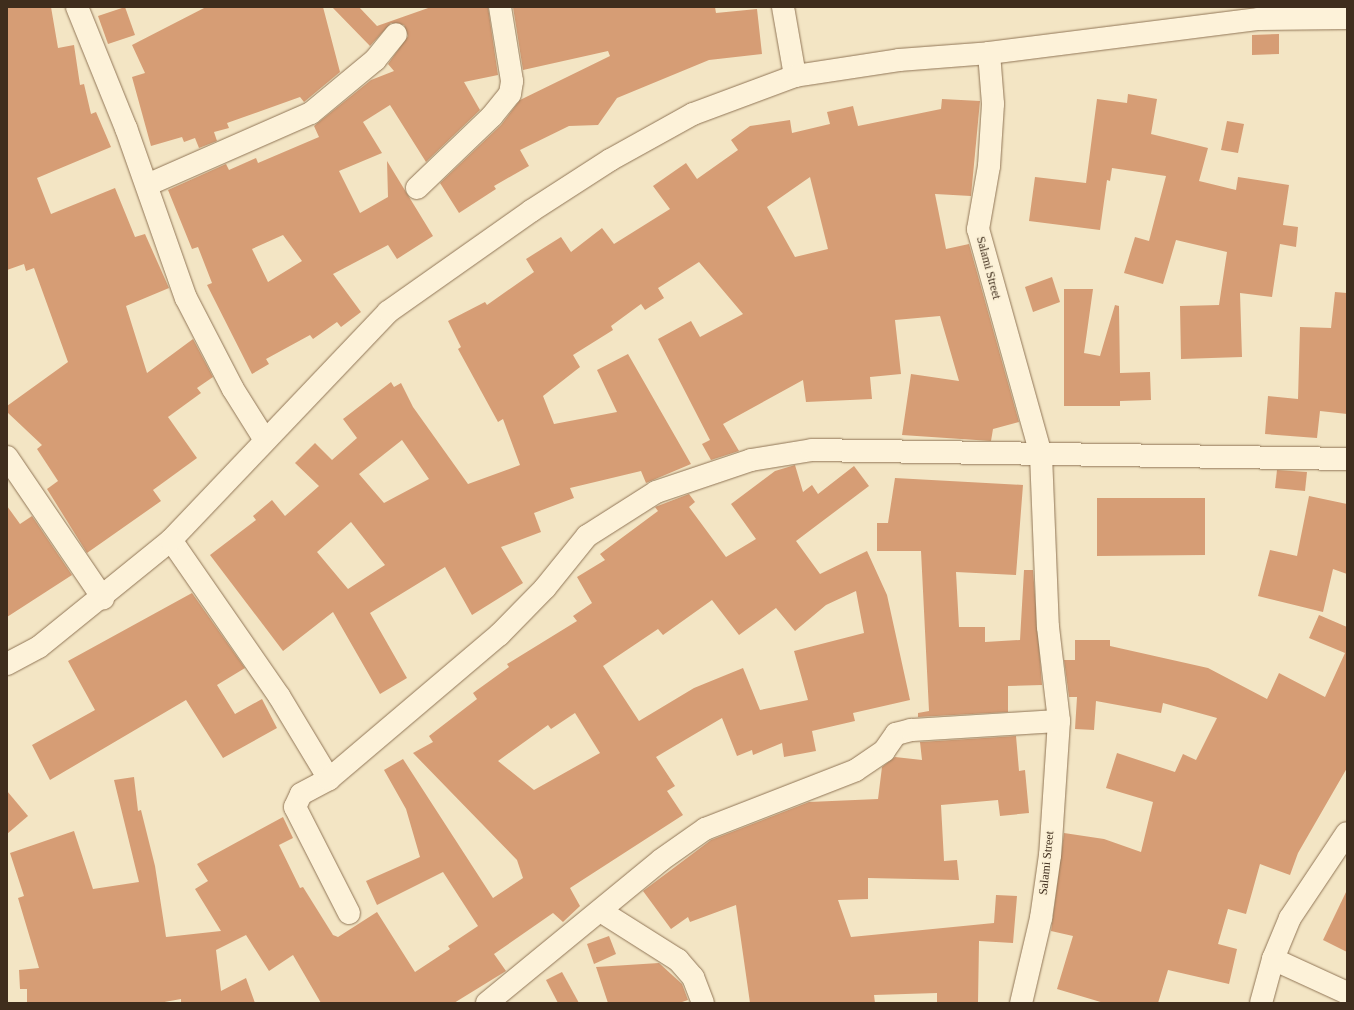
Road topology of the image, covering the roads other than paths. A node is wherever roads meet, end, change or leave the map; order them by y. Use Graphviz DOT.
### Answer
graph roads {
  1 [pos="77,7"];
  2 [pos="500,7"];
  3 [pos="783,7"];
  4 [pos="1258,13"];
  5 [pos="1347,18"];
  6 [pos="396,34"];
  7 [pos="989,53"];
  8 [pos="795,76"];
  9 [pos="147,185"];
  10 [pos="417,188"];
  11 [pos="265,440"];
  12 [pos="1041,454"];
  13 [pos="7,457"];
  14 [pos="1347,459"];
  15 [pos="171,540"];
  16 [pos="103,598"];
  17 [pos="7,664"];
  18 [pos="1059,721"];
  19 [pos="328,779"];
  20 [pos="1347,833"];
  21 [pos="602,912"];
  22 [pos="349,913"];
  23 [pos="1273,959"];
  24 [pos="1347,993"];
  25 [pos="487,1003"];
  26 [pos="703,1003"];
  27 [pos="1021,1003"];
  28 [pos="1261,1003"];
  1 -- 9 [label="street"];
  2 -- 10 [label="street"];
  3 -- 8 [label="street"];
  4 -- 5 [label="street"];
  4 -- 7 [label="street"];
  6 -- 9 [label="street"];
  7 -- 8 [label="street"];
  7 -- 12 [label="street, Salami Street"];
  8 -- 11 [label="street"];
  9 -- 11 [label="street"];
  11 -- 15 [label="street"];
  12 -- 14 [label="street"];
  12 -- 18 [label="street, Salami Street"];
  12 -- 19 [label="street"];
  13 -- 16 [label="street"];
  15 -- 16 [label="street"];
  15 -- 19 [label="street"];
  16 -- 17 [label="street"];
  18 -- 21 [label="street"];
  18 -- 27 [label="street, Salami Street"];
  19 -- 22 [label="street"];
  20 -- 23 [label="street"];
  21 -- 25 [label="street"];
  21 -- 26 [label="street"];
  23 -- 24 [label="street"];
  23 -- 28 [label="street"];
}
